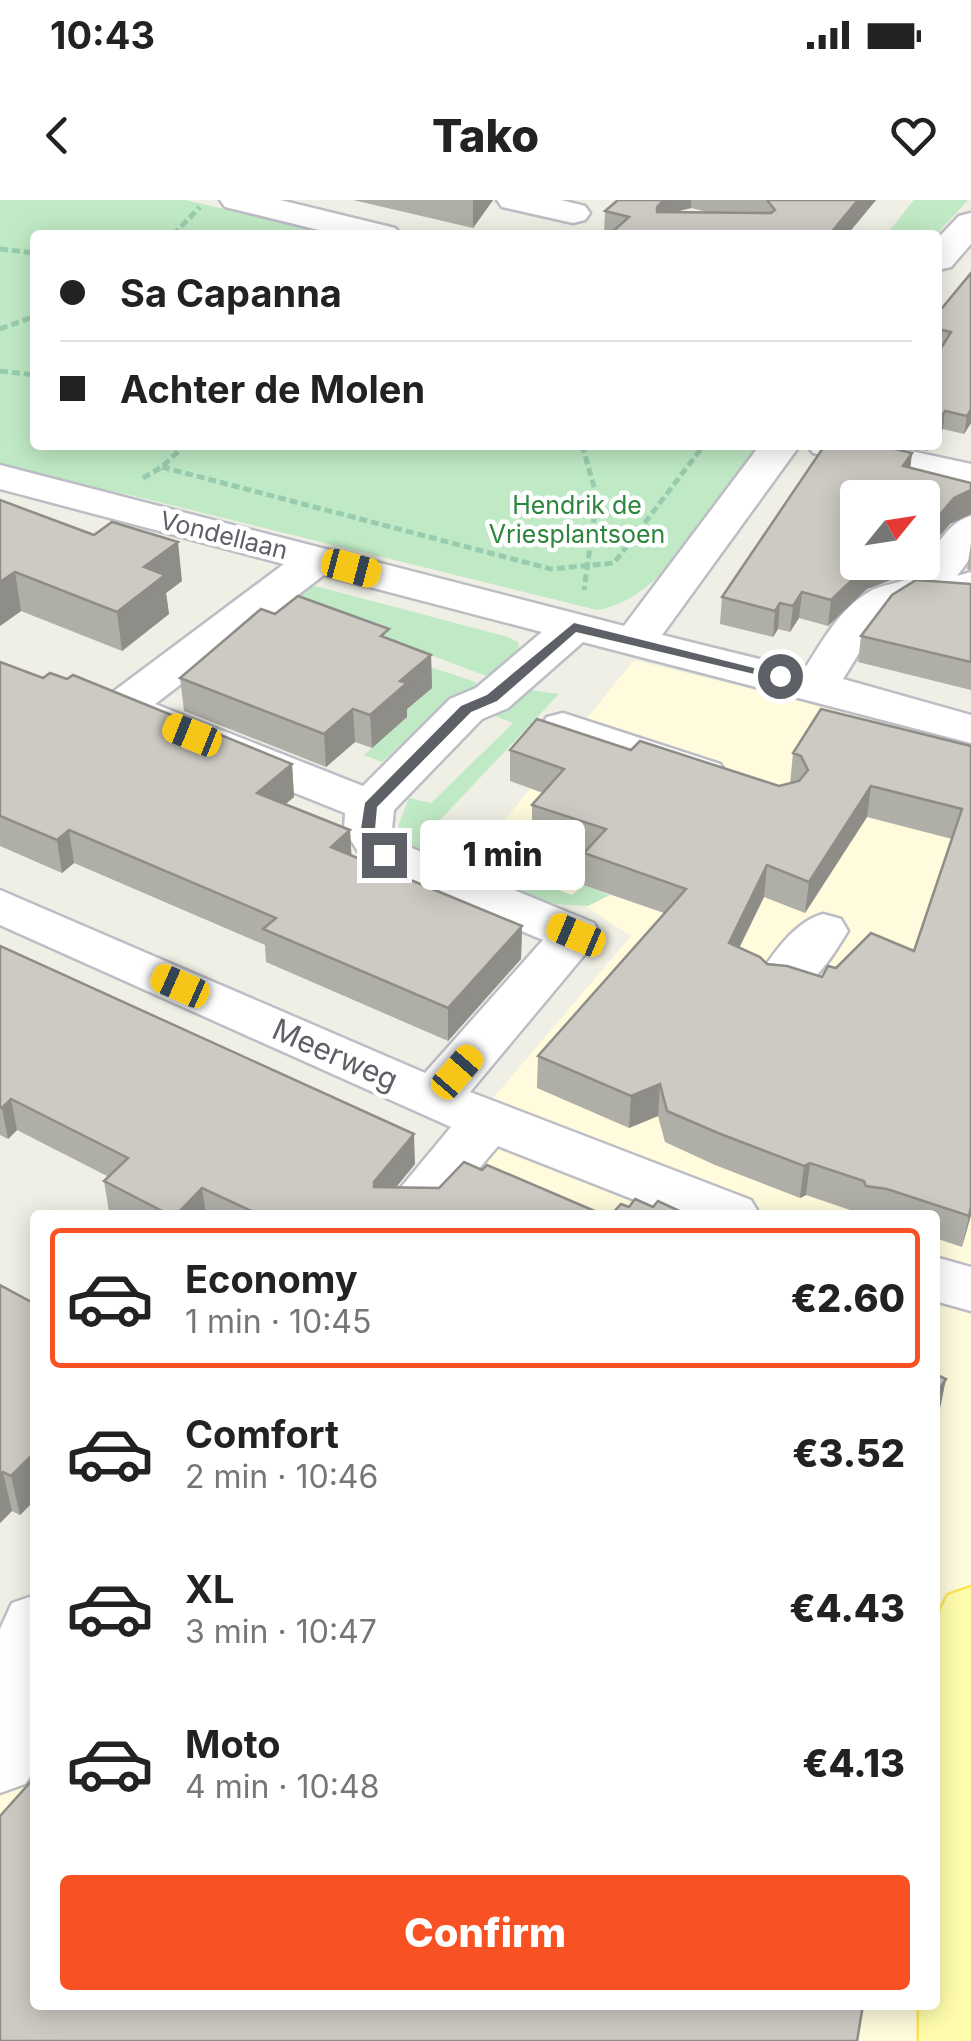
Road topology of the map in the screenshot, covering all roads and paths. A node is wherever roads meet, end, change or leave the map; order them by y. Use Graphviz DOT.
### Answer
graph roads {
  1 [pos="204,200"];
  2 [pos="236,200"];
  3 [pos="514,200"];
  4 [pos="569,216"];
  5 [pos="971,222"];
  6 [pos="178,230"];
  7 [pos="362,230"];
  8 [pos="0,249"];
  9 [pos="30,252"];
  10 [pos="942,255"];
  11 [pos="30,318"];
  12 [pos="0,329"];
  13 [pos="0,371"];
  14 [pos="30,375"];
  15 [pos="583,450"];
  16 [pos="700,450"];
  17 [pos="776,450"];
  18 [pos="850,450"];
  19 [pos="162,466"];
  20 [pos="971,476"];
  21 [pos="0,477"];
  22 [pos="971,529"];
  23 [pos="318,559"];
  24 [pos="590,568"];
  25 [pos="971,585"];
  26 [pos="924,588"];
  27 [pos="574,627"];
  28 [pos="637,640"];
  29 [pos="816,686"];
  30 [pos="563,727"];
  31 [pos="971,729"];
  32 [pos="742,787"];
  33 [pos="370,806"];
  34 [pos="0,906"];
  35 [pos="823,931"];
  36 [pos="782,980"];
  37 [pos="433,1099"];
  38 [pos="490,1118"];
  39 [pos="411,1210"];
  40 [pos="719,1210"];
  41 [pos="940,1280"];
  42 [pos="971,1289"];
  43 [pos="971,1615"];
  44 [pos="30,1639"];
  45 [pos="0,1762"];
  46 [pos="957,2041"];
  1 -- 6 [label="path"];
  2 -- 7 [label="street"];
  3 -- 4 [label="street"];
  5 -- 10 [label="street"];
  8 -- 9 [label="path"];
  11 -- 12 [label="path"];
  13 -- 14 [label="path"];
  15 -- 24 [label="path"];
  16 -- 24 [label="path"];
  17 -- 28 [label="street"];
  18 -- 20 [label="street"];
  19 -- 24 [label="path"];
  21 -- 23 [label="street, Vondellaan"];
  22 -- 26 [label="street"];
  23 -- 27 [label="street, Vondellaan"];
  23 -- 33 [label="street"];
  24 -- 27 [label="path"];
  25 -- 26 [label="street"];
  26 -- 29 [label="street"];
  27 -- 28 [label="street, Vondellaan"];
  27 -- 33 [label="street"];
  28 -- 29 [label="street, Vondellaan"];
  29 -- 31 [label="street, Vondellaan"];
  30 -- 32 [label="street"];
  33 -- 37 [label="street"];
  34 -- 37 [label="street, Meerweg"];
  35 -- 36 [label="street"];
  37 -- 38 [label="street, Meerweg"];
  38 -- 39 [label="street"];
  38 -- 40 [label="street, Meerweg"];
  41 -- 42 [label="street"];
  43 -- 46 [label="main road"];
  44 -- 45 [label="street"];
}
